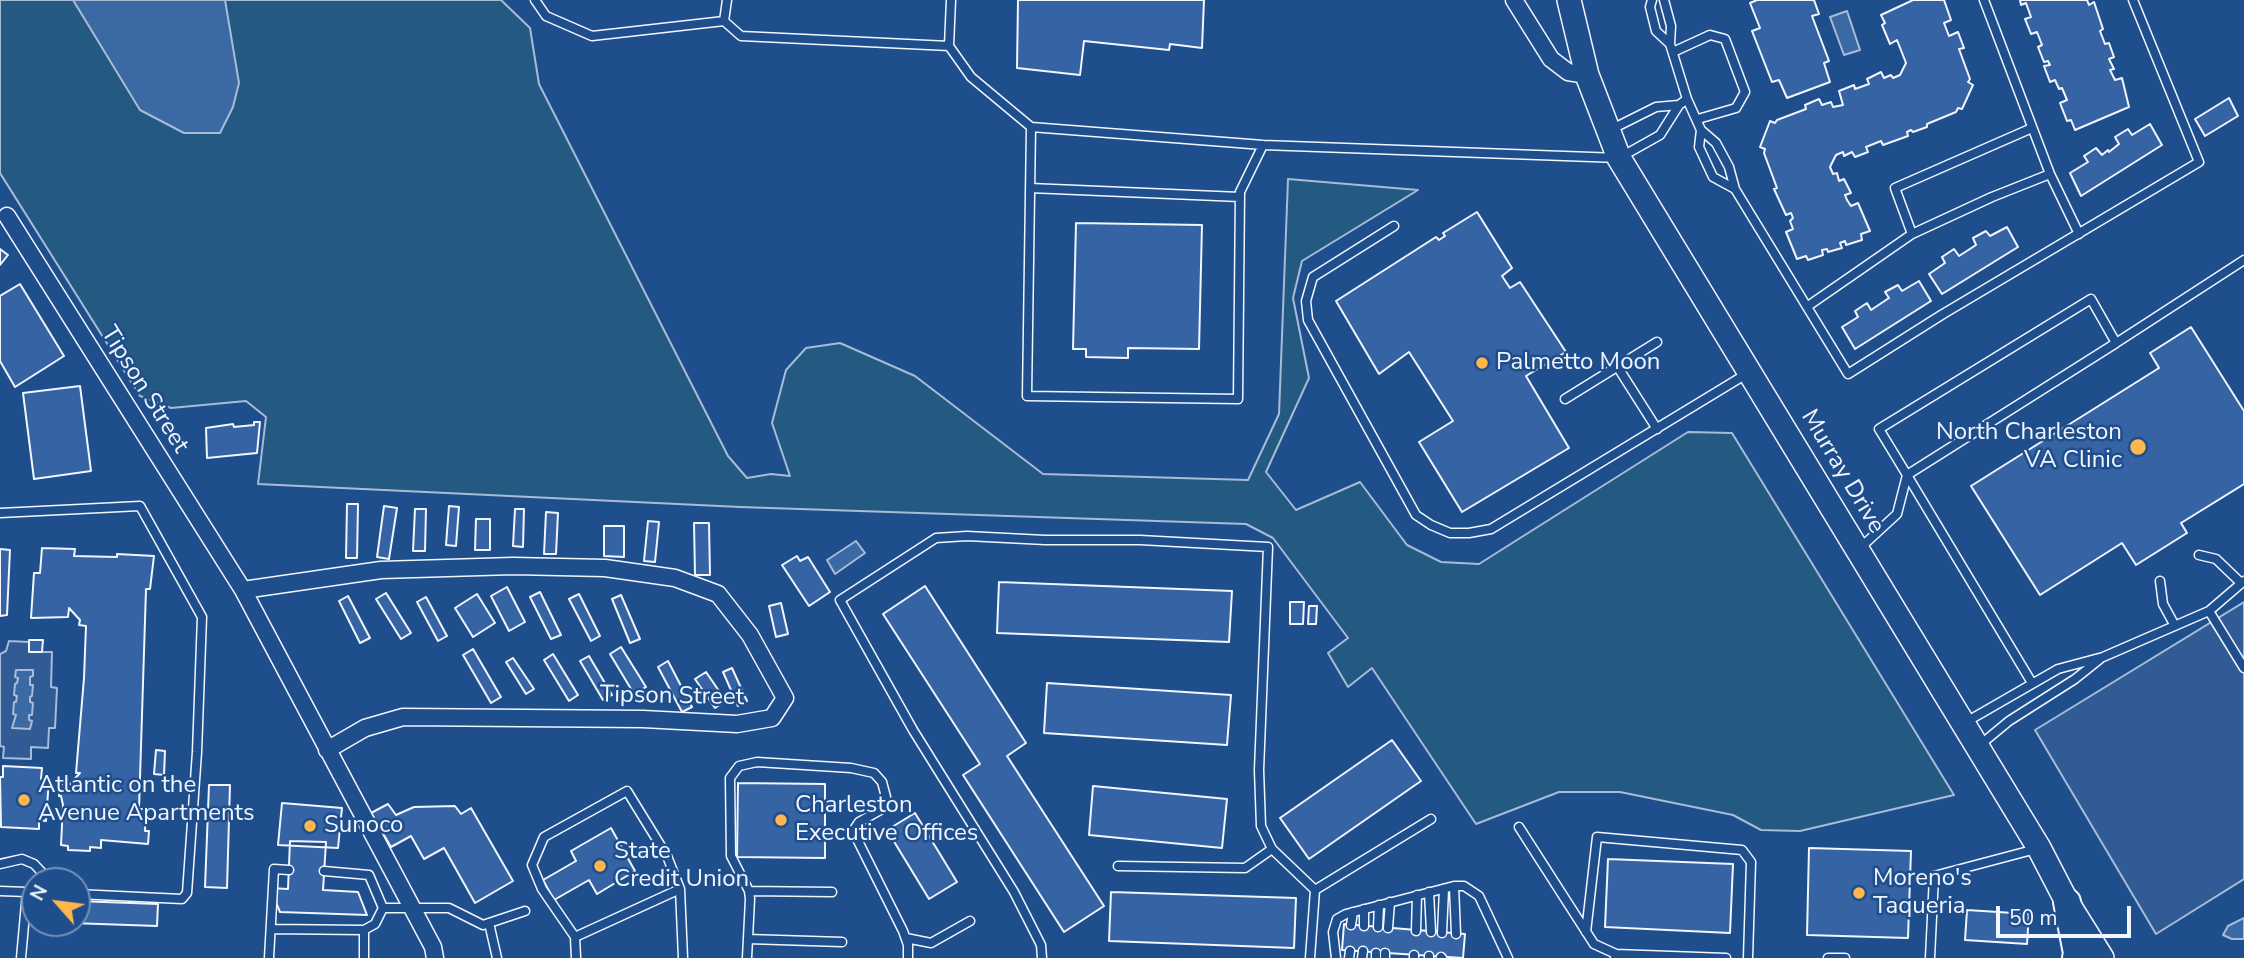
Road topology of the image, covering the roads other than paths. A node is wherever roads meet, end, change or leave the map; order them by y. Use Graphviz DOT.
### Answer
graph roads {
  1 [pos="535,0"];
  2 [pos="727,0"];
  3 [pos="951,0"];
  4 [pos="1514,0"];
  5 [pos="1569,0"];
  6 [pos="1652,0"];
  7 [pos="1664,0"];
  8 [pos="1984,0"];
  9 [pos="2133,0"];
  10 [pos="1668,15"];
  11 [pos="1653,19"];
  12 [pos="724,21"];
  13 [pos="949,46"];
  14 [pos="1671,48"];
  15 [pos="1587,75"];
  16 [pos="1688,99"];
  17 [pos="1679,105"];
  18 [pos="1698,119"];
  19 [pos="1031,127"];
  20 [pos="2032,128"];
  21 [pos="1701,130"];
  22 [pos="1607,131"];
  23 [pos="1263,145"];
  24 [pos="1721,153"];
  25 [pos="1619,158"];
  26 [pos="1706,162"];
  27 [pos="2050,174"];
  28 [pos="1030,188"];
  29 [pos="1735,189"];
  30 [pos="1240,197"];
  31 [pos="4,211"];
  32 [pos="1394,226"];
  33 [pos="1912,234"];
  34 [pos="2079,234"];
  35 [pos="2244,260"];
  36 [pos="1808,306"];
  37 [pos="1657,342"];
  38 [pos="2116,343"];
  39 [pos="1617,366"];
  40 [pos="1751,371"];
  41 [pos="1565,399"];
  42 [pos="1657,429"];
  43 [pos="1907,475"];
  44 [pos="0,513"];
  45 [pos="1859,550"];
  46 [pos="2199,555"];
  47 [pos="2160,581"];
  48 [pos="2243,582"];
  49 [pos="243,590"];
  50 [pos="2209,611"];
  51 [pos="2175,626"];
  52 [pos="2103,657"];
  53 [pos="2244,668"];
  54 [pos="2032,683"];
  55 [pos="1964,723"];
  56 [pos="1978,746"];
  57 [pos="327,750"];
  58 [pos="1431,819"];
  59 [pos="1519,827"];
  60 [pos="2039,848"];
  61 [pos="1272,849"];
  62 [pos="0,864"];
  63 [pos="1118,866"];
  64 [pos="38,867"];
  65 [pos="289,870"];
  66 [pos="324,871"];
  67 [pos="1454,886"];
  68 [pos="680,889"];
  69 [pos="1444,889"];
  70 [pos="1315,890"];
  71 [pos="0,891"];
  72 [pos="749,891"];
  73 [pos="21,892"];
  74 [pos="832,892"];
  75 [pos="1429,892"];
  76 [pos="91,895"];
  77 [pos="1417,895"];
  78 [pos="1390,902"];
  79 [pos="2067,902"];
  80 [pos="1379,905"];
  81 [pos="383,908"];
  82 [pos="412,908"];
  83 [pos="1364,909"];
  84 [pos="526,911"];
  85 [pos="1353,912"];
  86 [pos="970,921"];
  87 [pos="489,923"];
  88 [pos="1352,925"];
  89 [pos="1364,926"];
  90 [pos="271,929"];
  91 [pos="364,930"];
  92 [pos="1416,931"];
  93 [pos="1431,932"];
  94 [pos="1586,932"];
  95 [pos="1442,933"];
  96 [pos="1456,934"];
  97 [pos="575,936"];
  98 [pos="24,937"];
  99 [pos="906,938"];
  100 [pos="748,939"];
  101 [pos="842,942"];
  102 [pos="1616,956"];
  103 [pos="21,958"];
  104 [pos="269,958"];
  105 [pos="364,958"];
  106 [pos="435,958"];
  107 [pos="497,958"];
  108 [pos="576,958"];
  109 [pos="683,958"];
  110 [pos="747,958"];
  111 [pos="908,958"];
  112 [pos="1042,958"];
  113 [pos="1310,958"];
  114 [pos="1336,958"];
  115 [pos="1508,958"];
  116 [pos="1726,958"];
  117 [pos="1748,958"];
  118 [pos="1828,958"];
  119 [pos="1845,958"];
  120 [pos="1930,958"];
  121 [pos="2076,958"];
  122 [pos="2102,958"];
  1 -- 12 [label="lane"];
  2 -- 12 [label="lane"];
  3 -- 13 [label="lane"];
  4 -- 15 [label="street"];
  5 -- 15 [label="street, Murray Drive"];
  6 -- 11 [label="lane"];
  7 -- 10 [label="lane"];
  8 -- 20 [label="lane"];
  9 -- 34 [label="lane"];
  10 -- 11 [label="lane"];
  10 -- 14 [label="lane"];
  11 -- 14 [label="lane"];
  12 -- 13 [label="lane"];
  13 -- 19 [label="lane"];
  14 -- 16 [label="lane"];
  14 -- 18 [label="lane"];
  15 -- 22 [label="street, Murray Drive"];
  16 -- 17 [label="lane"];
  16 -- 18 [label="lane"];
  17 -- 22 [label="lane"];
  17 -- 25 [label="lane"];
  18 -- 21 [label="lane"];
  19 -- 23 [label="lane"];
  19 -- 28 [label="lane"];
  20 -- 27 [label="lane"];
  20 -- 33 [label="lane"];
  21 -- 24 [label="lane"];
  21 -- 26 [label="lane"];
  22 -- 25 [label="street, Murray Drive"];
  23 -- 25 [label="lane"];
  23 -- 30 [label="lane"];
  24 -- 26 [label="lane"];
  24 -- 29 [label="lane"];
  25 -- 40 [label="street, Murray Drive"];
  26 -- 29 [label="lane"];
  27 -- 33 [label="lane"];
  27 -- 34 [label="lane"];
  28 -- 30 [label="lane"];
  28 -- 30 [label="lane"];
  29 -- 36 [label="lane"];
  31 -- 49 [label="street, Tipson Street"];
  32 -- 42 [label="lane"];
  33 -- 36 [label="lane"];
  34 -- 36 [label="lane"];
  35 -- 38 [label="lane"];
  37 -- 39 [label="lane"];
  38 -- 43 [label="lane"];
  38 -- 43 [label="lane"];
  39 -- 41 [label="lane"];
  39 -- 42 [label="lane"];
  40 -- 42 [label="lane"];
  40 -- 45 [label="street, Murray Drive"];
  43 -- 45 [label="lane"];
  43 -- 54 [label="lane"];
  44 -- 76 [label="lane"];
  45 -- 55 [label="street, Murray Drive"];
  46 -- 48 [label="lane"];
  47 -- 51 [label="lane"];
  48 -- 50 [label="lane"];
  49 -- 57 [label="street, Tipson Street"];
  49 -- 57 [label="street, Tipson Street"];
  50 -- 51 [label="lane"];
  50 -- 53 [label="lane"];
  51 -- 52 [label="lane"];
  52 -- 54 [label="lane"];
  52 -- 56 [label="lane"];
  54 -- 55 [label="lane"];
  55 -- 56 [label="street, Murray Drive"];
  56 -- 60 [label="street, Murray Drive"];
  57 -- 82 [label="street, Tipson Street"];
  58 -- 70 [label="lane"];
  59 -- 94 [label="lane"];
  60 -- 79 [label="street, Murray Drive"];
  60 -- 120 [label="lane"];
  61 -- 63 [label="lane"];
  61 -- 70 [label="lane"];
  61 -- 112 [label="lane"];
  62 -- 64 [label="lane"];
  65 -- 90 [label="lane"];
  66 -- 81 [label="lane"];
  67 -- 69 [label="lane"];
  67 -- 96 [label="lane"];
  67 -- 115 [label="lane"];
  68 -- 97 [label="lane"];
  68 -- 97 [label="lane"];
  68 -- 109 [label="lane"];
  69 -- 75 [label="lane"];
  69 -- 95 [label="lane"];
  70 -- 113 [label="lane"];
  71 -- 73 [label="lane"];
  72 -- 74 [label="lane"];
  72 -- 99 [label="lane"];
  72 -- 100 [label="lane"];
  75 -- 77 [label="lane"];
  75 -- 93 [label="lane"];
  77 -- 78 [label="lane"];
  77 -- 92 [label="lane"];
  78 -- 80 [label="lane"];
  78 -- 80 [label="lane"];
  79 -- 121 [label="main road"];
  79 -- 122 [label="street, Murray Drive"];
  80 -- 83 [label="lane"];
  81 -- 82 [label="lane"];
  81 -- 91 [label="lane"];
  82 -- 87 [label="lane"];
  82 -- 106 [label="street, Tipson Street"];
  83 -- 85 [label="lane"];
  83 -- 89 [label="lane"];
  84 -- 87 [label="lane"];
  85 -- 88 [label="lane"];
  85 -- 114 [label="lane"];
  86 -- 99 [label="lane"];
  87 -- 107 [label="lane"];
  90 -- 91 [label="lane"];
  90 -- 104 [label="lane"];
  91 -- 105 [label="lane"];
  94 -- 102 [label="lane"];
  94 -- 117 [label="lane"];
  97 -- 108 [label="lane"];
  98 -- 103 [label="lane"];
  99 -- 111 [label="lane"];
  100 -- 101 [label="lane"];
  100 -- 110 [label="lane"];
  102 -- 116 [label="lane"];
  118 -- 119 [label="lane"];
}
